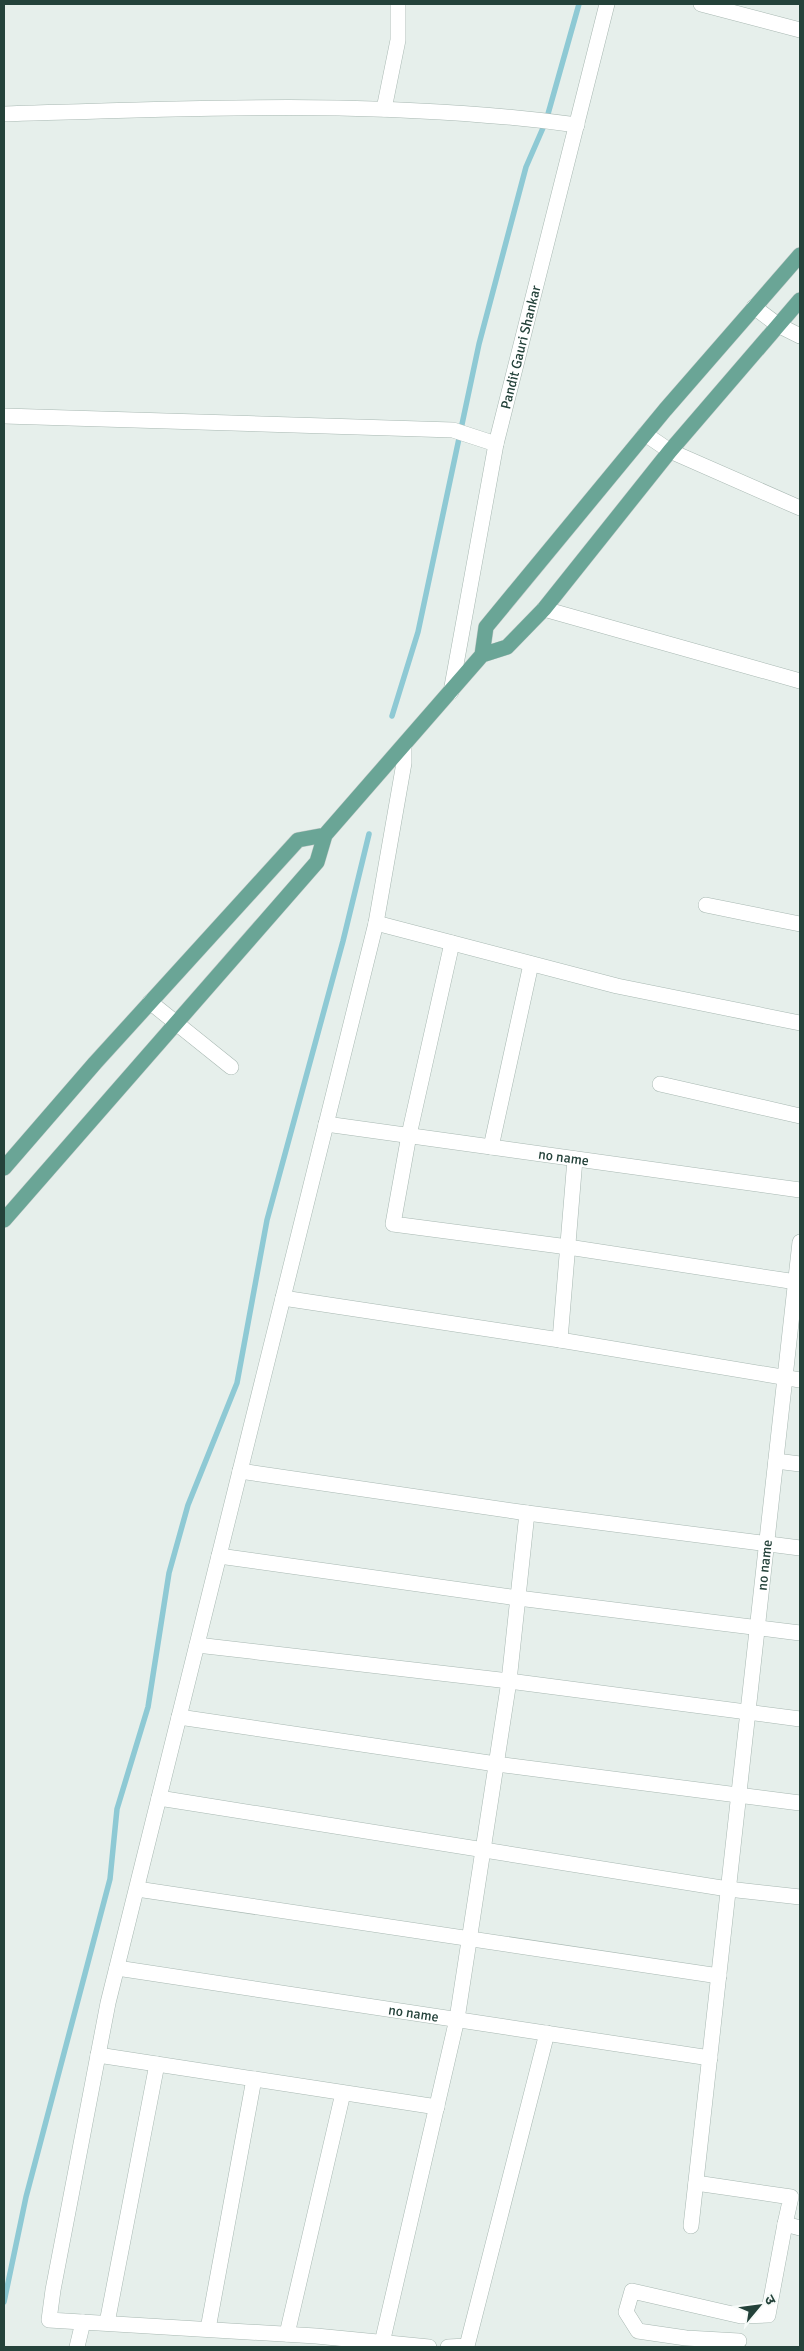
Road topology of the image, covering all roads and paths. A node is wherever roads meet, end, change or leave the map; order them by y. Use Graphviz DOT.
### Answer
graph roads {
  1 [pos="398,4"];
  2 [pos="607,4"];
  3 [pos="701,4"];
  4 [pos="800,30"];
  5 [pos="384,109"];
  6 [pos="4,114"];
  7 [pos="577,125"];
  8 [pos="800,254"];
  9 [pos="800,300"];
  10 [pos="754,307"];
  11 [pos="778,325"];
  12 [pos="800,336"];
  13 [pos="4,416"];
  14 [pos="645,434"];
  15 [pos="496,444"];
  16 [pos="670,451"];
  17 [pos="800,508"];
  18 [pos="544,609"];
  19 [pos="482,655"];
  20 [pos="800,681"];
  21 [pos="451,692"];
  22 [pos="404,747"];
  23 [pos="325,836"];
  24 [pos="706,905"];
  25 [pos="376,924"];
  26 [pos="800,924"];
  27 [pos="452,943"];
  28 [pos="532,964"];
  29 [pos="150,1002"];
  30 [pos="176,1023"];
  31 [pos="800,1023"];
  32 [pos="231,1067"];
  33 [pos="660,1084"];
  34 [pos="800,1116"];
  35 [pos="326,1124"];
  36 [pos="409,1135"];
  37 [pos="491,1147"];
  38 [pos="575,1159"];
  39 [pos="4,1168"];
  40 [pos="800,1190"];
  41 [pos="4,1220"];
  42 [pos="800,1242"];
  43 [pos="568,1247"];
  44 [pos="799,1263"];
  45 [pos="796,1282"];
  46 [pos="283,1298"];
  47 [pos="560,1340"];
  48 [pos="793,1380"];
  49 [pos="776,1461"];
  50 [pos="800,1464"];
  51 [pos="240,1471"];
  52 [pos="527,1513"];
  53 [pos="767,1543"];
  54 [pos="800,1548"];
  55 [pos="219,1556"];
  56 [pos="518,1598"];
  57 [pos="757,1627"];
  58 [pos="800,1633"];
  59 [pos="197,1645"];
  60 [pos="509,1680"];
  61 [pos="748,1711"];
  62 [pos="179,1717"];
  63 [pos="800,1719"];
  64 [pos="496,1764"];
  65 [pos="739,1794"];
  66 [pos="159,1798"];
  67 [pos="800,1803"];
  68 [pos="484,1850"];
  69 [pos="136,1889"];
  70 [pos="728,1889"];
  71 [pos="800,1897"];
  72 [pos="470,1939"];
  73 [pos="117,1968"];
  74 [pos="718,1976"];
  75 [pos="457,2019"];
  76 [pos="547,2033"];
  77 [pos="98,2055"];
  78 [pos="710,2058"];
  79 [pos="157,2064"];
  80 [pos="254,2079"];
  81 [pos="343,2093"];
  82 [pos="437,2107"];
  83 [pos="696,2183"];
  84 [pos="785,2224"];
  85 [pos="691,2226"];
  86 [pos="800,2228"];
  87 [pos="83,2322"];
  88 [pos="107,2323"];
  89 [pos="208,2329"];
  90 [pos="287,2334"];
  91 [pos="259,2340"];
  92 [pos="740,2341"];
  93 [pos="382,2342"];
  94 [pos="77,2347"];
  95 [pos="429,2347"];
  96 [pos="448,2347"];
  1 -- 5 [label="street"];
  2 -- 7 [label="street, Pandit Gauri Shankar"];
  3 -- 4 [label="street"];
  5 -- 6 [label="street"];
  5 -- 7 [label="street"];
  7 -- 15 [label="street, Pandit Gauri Shankar"];
  8 -- 10 [label="main road"];
  9 -- 11 [label="main road"];
  10 -- 11 [label="street"];
  10 -- 14 [label="main road"];
  11 -- 12 [label="street"];
  11 -- 16 [label="main road"];
  13 -- 15 [label="street"];
  14 -- 16 [label="street"];
  14 -- 19 [label="main road"];
  15 -- 21 [label="street, Pandit Gauri Shankar"];
  16 -- 17 [label="street"];
  16 -- 18 [label="main road"];
  18 -- 19 [label="main road"];
  18 -- 20 [label="street"];
  19 -- 21 [label="main road"];
  21 -- 22 [label="main road"];
  22 -- 23 [label="main road"];
  22 -- 25 [label="street"];
  23 -- 29 [label="main road"];
  23 -- 30 [label="main road"];
  24 -- 26 [label="street"];
  25 -- 27 [label="street"];
  25 -- 35 [label="street"];
  27 -- 28 [label="street"];
  27 -- 36 [label="street"];
  28 -- 31 [label="street"];
  28 -- 37 [label="street"];
  29 -- 30 [label="street"];
  29 -- 39 [label="main road"];
  30 -- 32 [label="street"];
  30 -- 41 [label="main road"];
  33 -- 34 [label="street"];
  35 -- 36 [label="street, no name"];
  35 -- 46 [label="street"];
  36 -- 37 [label="street, no name"];
  36 -- 43 [label="street"];
  37 -- 38 [label="street, no name"];
  38 -- 40 [label="street, no name"];
  38 -- 43 [label="street"];
  42 -- 44 [label="street, no name"];
  43 -- 45 [label="street"];
  43 -- 47 [label="street"];
  44 -- 45 [label="street, no name"];
  45 -- 48 [label="street, no name"];
  46 -- 47 [label="street"];
  46 -- 51 [label="street"];
  47 -- 48 [label="street"];
  48 -- 49 [label="street, no name"];
  49 -- 50 [label="street"];
  49 -- 53 [label="street, no name"];
  51 -- 52 [label="street"];
  51 -- 55 [label="street"];
  52 -- 53 [label="street"];
  52 -- 56 [label="street"];
  53 -- 54 [label="street"];
  53 -- 57 [label="street, no name"];
  55 -- 56 [label="street"];
  55 -- 59 [label="street"];
  56 -- 57 [label="street"];
  56 -- 60 [label="street"];
  57 -- 58 [label="street"];
  57 -- 61 [label="street, no name"];
  59 -- 60 [label="street"];
  59 -- 62 [label="street"];
  60 -- 61 [label="street"];
  60 -- 64 [label="street"];
  61 -- 63 [label="street"];
  61 -- 65 [label="street, no name"];
  62 -- 64 [label="street"];
  62 -- 66 [label="street"];
  64 -- 65 [label="street"];
  64 -- 68 [label="street"];
  65 -- 67 [label="street"];
  65 -- 70 [label="street, no name"];
  66 -- 68 [label="street"];
  66 -- 69 [label="street"];
  68 -- 70 [label="street"];
  68 -- 72 [label="street"];
  69 -- 72 [label="street"];
  69 -- 73 [label="street"];
  70 -- 71 [label="street"];
  70 -- 74 [label="street, no name"];
  72 -- 74 [label="street"];
  72 -- 75 [label="street"];
  73 -- 75 [label="street, no name"];
  73 -- 77 [label="street"];
  74 -- 78 [label="street, no name"];
  75 -- 76 [label="street, no name"];
  75 -- 82 [label="street"];
  76 -- 78 [label="street, no name"];
  76 -- 96 [label="street"];
  77 -- 79 [label="street"];
  77 -- 87 [label="street"];
  78 -- 83 [label="street, no name"];
  79 -- 80 [label="street"];
  79 -- 88 [label="street"];
  80 -- 81 [label="street"];
  80 -- 89 [label="street"];
  81 -- 82 [label="street"];
  81 -- 90 [label="street"];
  82 -- 93 [label="street"];
  83 -- 84 [label="street"];
  83 -- 85 [label="street, no name"];
  84 -- 86 [label="street"];
  84 -- 92 [label="street"];
  87 -- 88 [label="street"];
  87 -- 94 [label="street"];
  88 -- 89 [label="street"];
  89 -- 91 [label="street"];
  90 -- 91 [label="street"];
  90 -- 93 [label="street"];
  93 -- 95 [label="street"];
}
